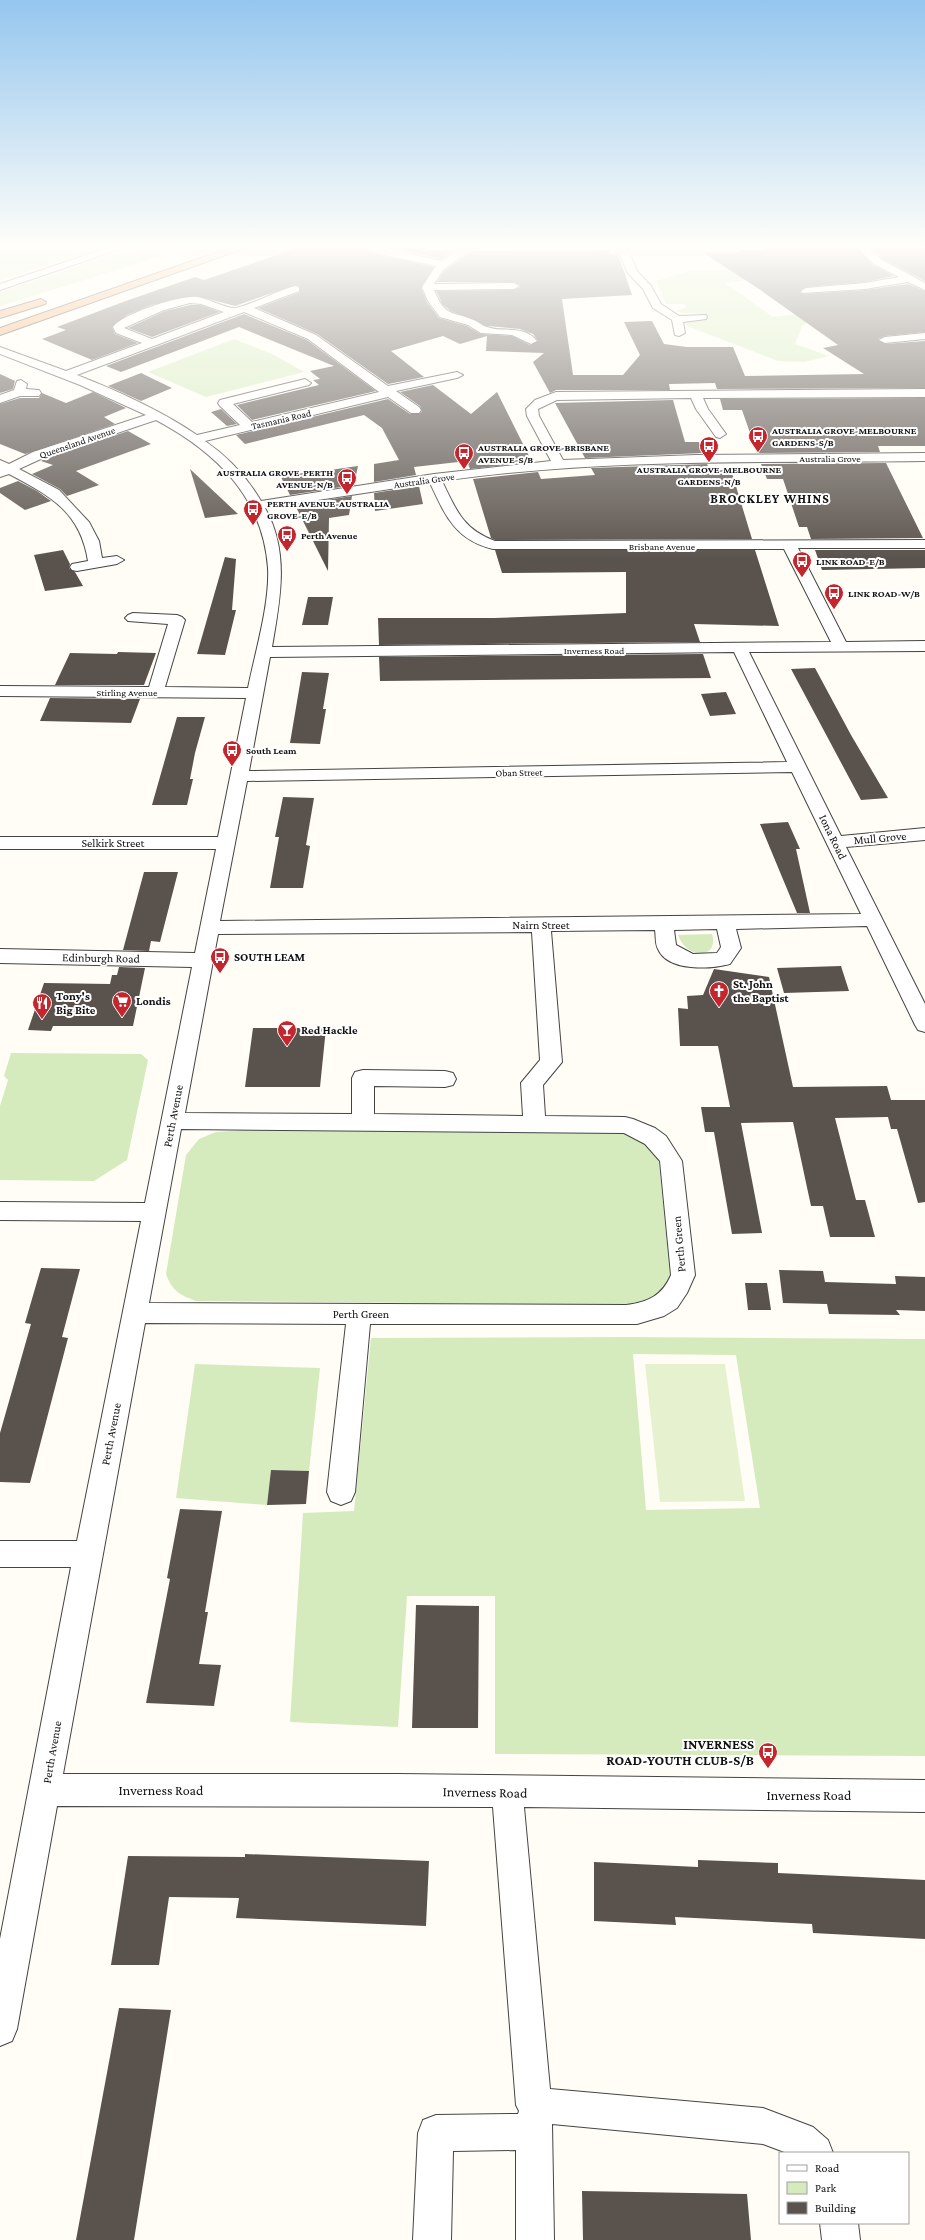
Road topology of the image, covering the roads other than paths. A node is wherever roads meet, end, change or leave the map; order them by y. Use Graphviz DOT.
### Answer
graph roads {
  1 [pos="1,351"];
  2 [pos="132,351"];
  3 [pos="330,351"];
  4 [pos="456,375"];
  5 [pos="64,376"];
  6 [pos="305,383"];
  7 [pos="386,392"];
  8 [pos="35,393"];
  9 [pos="925,393"];
  10 [pos="696,395"];
  11 [pos="0,399"];
  12 [pos="415,410"];
  13 [pos="157,416"];
  14 [pos="249,426"];
  15 [pos="720,434"];
  16 [pos="196,439"];
  17 [pos="921,457"];
  18 [pos="559,464"];
  19 [pos="3,468"];
  20 [pos="925,472"];
  21 [pos="434,478"];
  22 [pos="259,505"];
  23 [pos="925,544"];
  24 [pos="789,545"];
  25 [pos="117,560"];
  26 [pos="96,563"];
  27 [pos="77,567"];
  28 [pos="133,618"];
  29 [pos="925,646"];
  30 [pos="841,647"];
  31 [pos="740,649"];
  32 [pos="263,652"];
  33 [pos="0,691"];
  34 [pos="156,692"];
  35 [pos="255,693"];
  36 [pos="799,768"];
  37 [pos="239,776"];
  38 [pos="925,834"];
  39 [pos="835,842"];
  40 [pos="0,843"];
  41 [pos="226,843"];
  42 [pos="873,920"];
  43 [pos="725,923"];
  44 [pos="664,924"];
  45 [pos="541,925"];
  46 [pos="208,928"];
  47 [pos="0,956"];
  48 [pos="202,960"];
  49 [pos="925,1025"];
  50 [pos="445,1079"];
  51 [pos="172,1121"];
  52 [pos="362,1122"];
  53 [pos="534,1123"];
  54 [pos="0,1211"];
  55 [pos="155,1212"];
  56 [pos="135,1313"];
  57 [pos="359,1314"];
  58 [pos="340,1492"];
  59 [pos="0,1554"];
  60 [pos="88,1554"];
  61 [pos="45,1790"];
  62 [pos="506,1792"];
  63 [pos="925,1796"];
  64 [pos="0,2029"];
  65 [pos="534,2118"];
  66 [pos="814,2152"];
  67 [pos="839,2224"];
  68 [pos="432,2240"];
  69 [pos="535,2240"];
  70 [pos="841,2240"];
  1 -- 5 [label="street, Perth Avenue"];
  2 -- 5 [label="street"];
  3 -- 7 [label="street"];
  4 -- 7 [label="street, Tasmania Road"];
  5 -- 13 [label="street, Perth Avenue"];
  6 -- 14 [label="street"];
  7 -- 12 [label="street"];
  7 -- 14 [label="street, Tasmania Road"];
  8 -- 11 [label="street"];
  9 -- 10 [label="street"];
  10 -- 15 [label="street"];
  10 -- 18 [label="street"];
  13 -- 16 [label="street, Perth Avenue"];
  13 -- 19 [label="street, Queensland Avenue"];
  14 -- 16 [label="street, Tasmania Road"];
  16 -- 22 [label="street, Perth Avenue"];
  17 -- 18 [label="street, Australia Grove"];
  17 -- 20 [label="street"];
  18 -- 21 [label="street, Australia Grove"];
  19 -- 26 [label="street"];
  21 -- 22 [label="street, Australia Grove"];
  21 -- 24 [label="street, Brisbane Avenue"];
  22 -- 32 [label="street, Perth Avenue"];
  23 -- 24 [label="street, Brisbane Avenue"];
  24 -- 30 [label="street"];
  25 -- 26 [label="street"];
  26 -- 27 [label="street"];
  28 -- 34 [label="street"];
  29 -- 30 [label="street, Inverness Road"];
  30 -- 31 [label="street, Inverness Road"];
  31 -- 32 [label="street, Inverness Road"];
  31 -- 36 [label="street, Iona Road"];
  32 -- 35 [label="street, Perth Avenue"];
  33 -- 34 [label="street, Stirling Avenue"];
  34 -- 35 [label="street, Stirling Avenue"];
  35 -- 37 [label="street, Perth Avenue"];
  36 -- 37 [label="street, Oban Street"];
  36 -- 39 [label="street, Iona Road"];
  37 -- 41 [label="street, Perth Avenue"];
  38 -- 39 [label="street, Mull Grove"];
  39 -- 42 [label="street, Iona Road"];
  40 -- 41 [label="street, Selkirk Street"];
  41 -- 46 [label="street, Perth Avenue"];
  42 -- 43 [label="street, Nairn Street"];
  42 -- 49 [label="street, Iona Road"];
  43 -- 44 [label="street, Nairn Street"];
  43 -- 44 [label="street"];
  44 -- 45 [label="street, Nairn Street"];
  45 -- 46 [label="street, Nairn Street"];
  45 -- 53 [label="street"];
  46 -- 48 [label="street, Perth Avenue"];
  47 -- 48 [label="street, Edinburgh Road"];
  48 -- 51 [label="street, Perth Avenue"];
  50 -- 52 [label="street"];
  51 -- 52 [label="street, Perth Green"];
  51 -- 55 [label="street, Perth Avenue"];
  52 -- 53 [label="street, Perth Green"];
  53 -- 57 [label="street, Perth Green"];
  54 -- 55 [label="street"];
  55 -- 56 [label="street, Perth Avenue"];
  56 -- 57 [label="street, Perth Green"];
  56 -- 60 [label="street, Perth Avenue"];
  57 -- 58 [label="street"];
  59 -- 60 [label="street"];
  60 -- 61 [label="street, Perth Avenue"];
  61 -- 62 [label="street, Inverness Road"];
  61 -- 64 [label="street, Perth Avenue"];
  62 -- 63 [label="street, Inverness Road"];
  62 -- 65 [label="street"];
  65 -- 66 [label="street"];
  65 -- 68 [label="street"];
  65 -- 69 [label="street"];
  67 -- 70 [label="street"];
}
